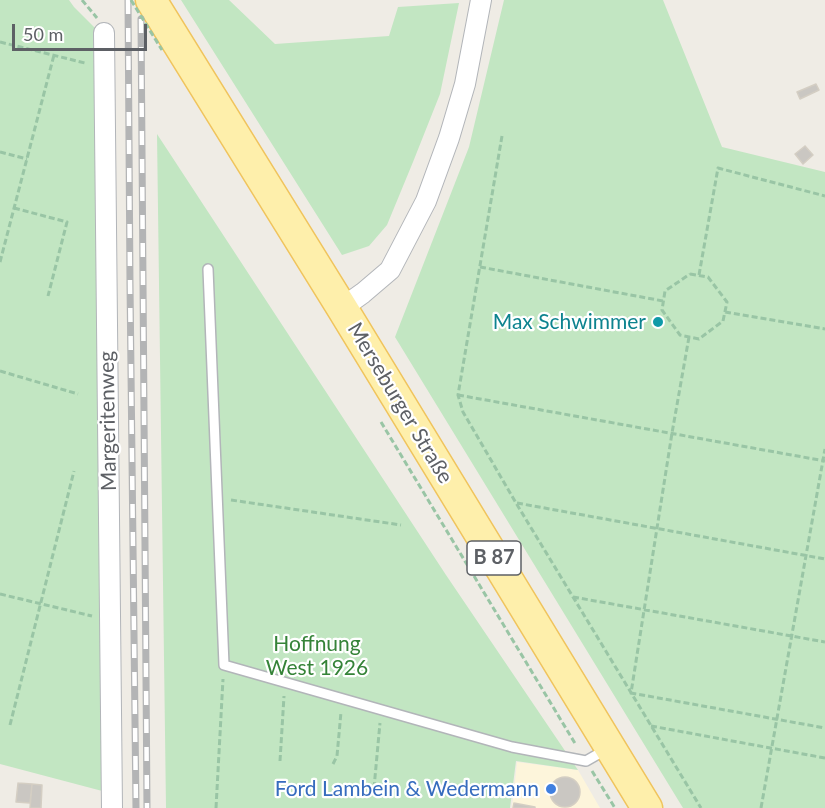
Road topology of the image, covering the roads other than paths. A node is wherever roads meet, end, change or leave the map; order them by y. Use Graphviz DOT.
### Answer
graph roads {
  1 [pos="481,0"];
  2 [pos="157,10"];
  3 [pos="104,33"];
  4 [pos="208,269"];
  5 [pos="342,308"];
  6 [pos="598,754"];
  7 [pos="112,808"];
  8 [pos="646,808"];
  1 -- 5 [label="street"];
  2 -- 5 [label="main road, Merseburger Straße / B 87"];
  3 -- 7 [label="street, Margeritenweg"];
  4 -- 6 [label="lane"];
  5 -- 6 [label="main road, Merseburger Straße / B 87"];
  6 -- 8 [label="main road, Merseburger Straße / B 87"];
}
